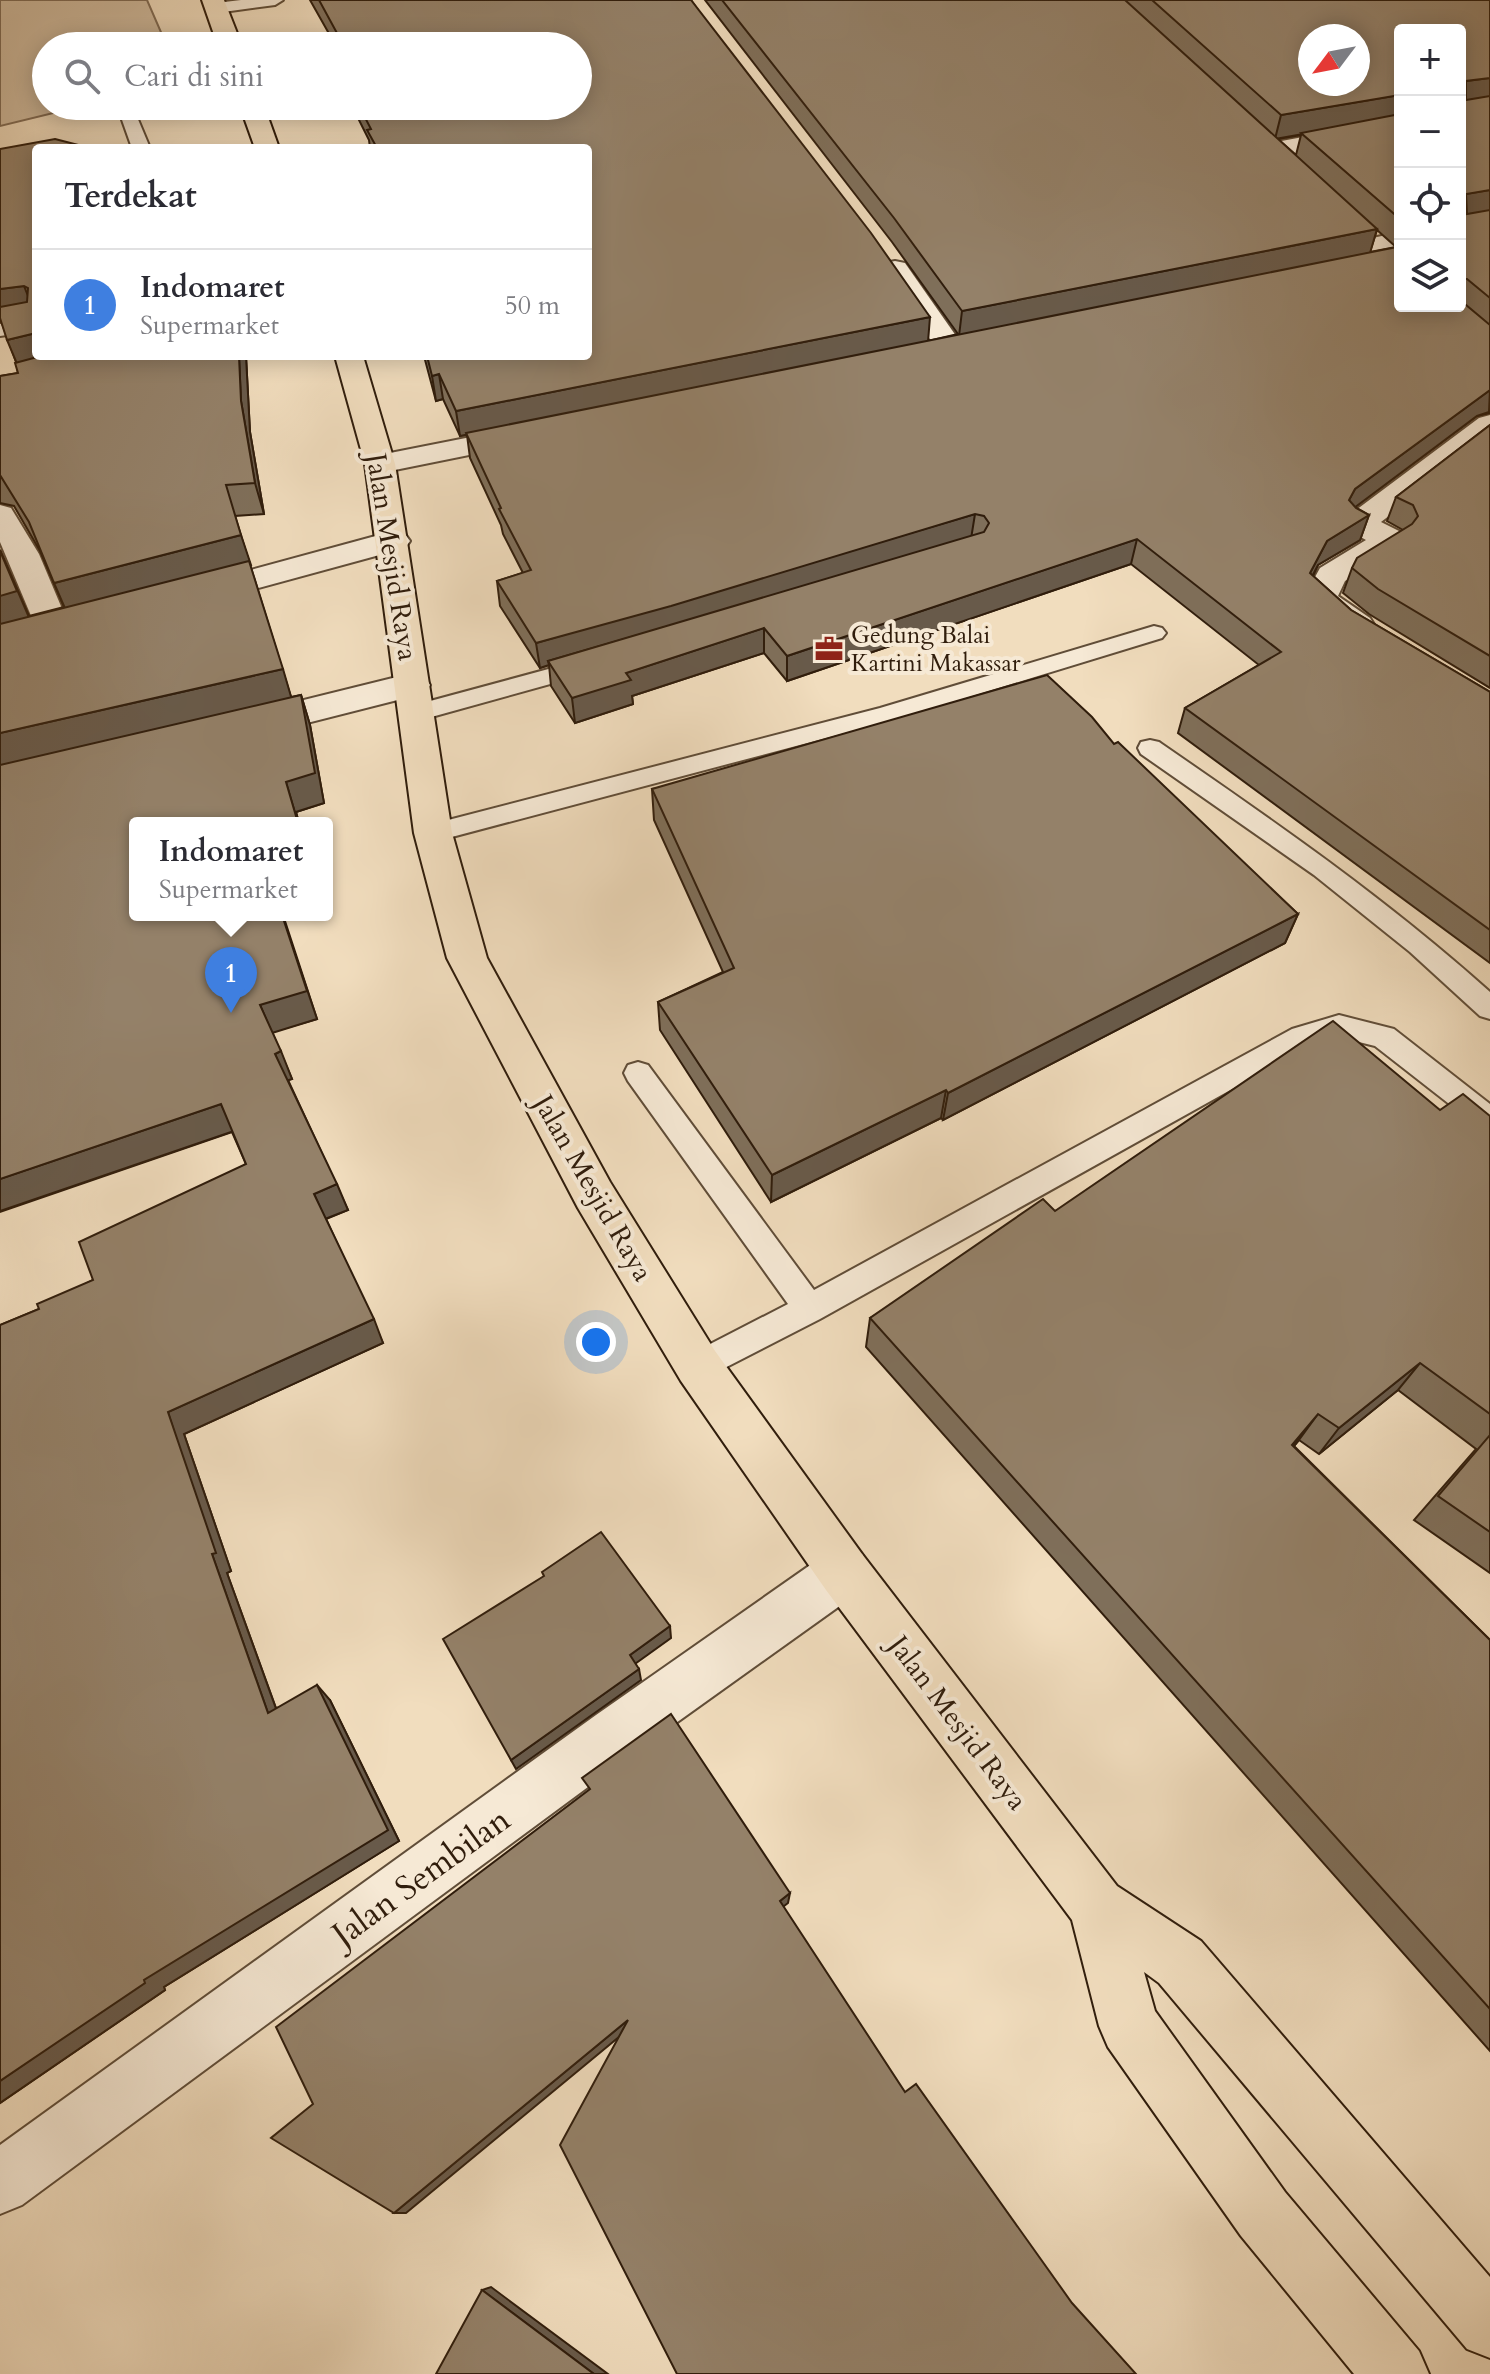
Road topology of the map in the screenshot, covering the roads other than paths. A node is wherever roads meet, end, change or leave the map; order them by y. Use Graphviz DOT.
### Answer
graph roads {
  1 [pos="275,0"];
  2 [pos="214,4"];
  3 [pos="225,32"];
  4 [pos="130,120"];
  5 [pos="257,120"];
  6 [pos="1394,127"];
  7 [pos="139,144"];
  8 [pos="266,144"];
  9 [pos="1270,145"];
  10 [pos="1296,169"];
  11 [pos="881,250"];
  12 [pos="32,326"];
  13 [pos="0,330"];
  14 [pos="981,343"];
  15 [pos="951,349"];
  16 [pos="921,355"];
  17 [pos="350,360"];
  18 [pos="1490,424"];
  19 [pos="558,428"];
  20 [pos="380,464"];
  21 [pos="0,515"];
  22 [pos="394,541"];
  23 [pos="160,604"];
  24 [pos="55,630"];
  25 [pos="1154,633"];
  26 [pos="1382,640"];
  27 [pos="606,661"];
  28 [pos="415,699"];
  29 [pos="211,735"];
  30 [pos="1150,748"];
  31 [pos="433,833"];
  32 [pos="1490,1008"];
  33 [pos="638,1073"];
  34 [pos="1490,1120"];
  35 [pos="809,1309"];
  36 [pos="698,1366"];
  37 [pos="844,1572"];
  38 [pos="1097,1906"];
  39 [pos="0,2183"];
  40 [pos="1490,2326"];
  41 [pos="1396,2374"];
  1 -- 2 [label="lane"];
  2 -- 3 [label="highway"];
  4 -- 7 [label="lane"];
  5 -- 8 [label="highway"];
  6 -- 9 [label="street"];
  9 -- 10 [label="lane"];
  11 -- 15 [label="street"];
  12 -- 13 [label="lane"];
  14 -- 15 [label="street"];
  15 -- 16 [label="street"];
  17 -- 20 [label="highway, Jalan Mesjid Raya"];
  18 -- 26 [label="street"];
  19 -- 20 [label="street"];
  20 -- 22 [label="highway, Jalan Mesjid Raya"];
  21 -- 24 [label="street"];
  22 -- 23 [label="street"];
  22 -- 28 [label="highway, Jalan Mesjid Raya"];
  25 -- 31 [label="lane"];
  27 -- 28 [label="lane"];
  28 -- 29 [label="street"];
  28 -- 31 [label="highway, Jalan Mesjid Raya"];
  30 -- 32 [label="lane"];
  31 -- 36 [label="highway, Jalan Mesjid Raya"];
  33 -- 35 [label="lane"];
  34 -- 35 [label="lane"];
  35 -- 36 [label="lane"];
  36 -- 37 [label="highway, Jalan Mesjid Raya"];
  37 -- 38 [label="highway, Jalan Mesjid Raya"];
  37 -- 39 [label="street, Jalan Sembilan"];
  38 -- 40 [label="highway, Jalan Mesjid Raya"];
  38 -- 41 [label="highway, Jalan Mesjid Raya"];
}
